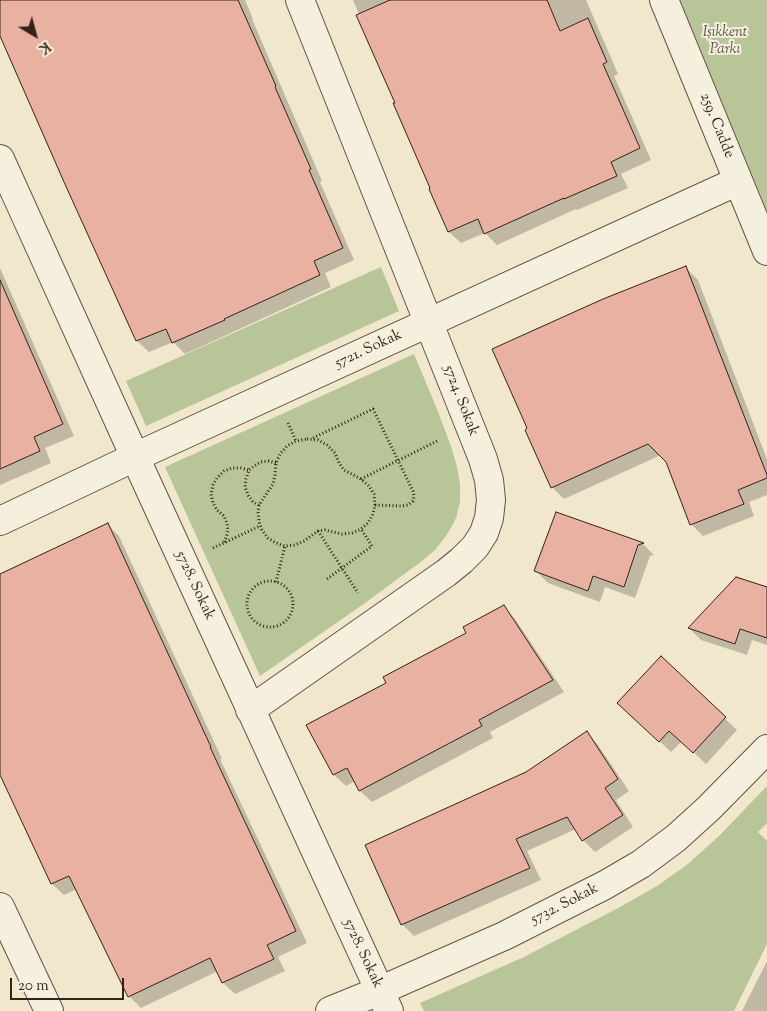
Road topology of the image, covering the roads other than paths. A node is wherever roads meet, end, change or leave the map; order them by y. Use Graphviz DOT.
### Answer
graph roads {
  1 [pos="300,0"];
  2 [pos="664,0"];
  3 [pos="0,159"];
  4 [pos="738,181"];
  5 [pos="767,251"];
  6 [pos="429,322"];
  7 [pos="135,457"];
  8 [pos="0,521"];
  9 [pos="250,710"];
  10 [pos="767,749"];
  11 [pos="0,907"];
  12 [pos="384,1001"];
  13 [pos="49,1011"];
  14 [pos="330,1011"];
  1 -- 6 [label="street, 5724. Sokak"];
  2 -- 4 [label="street, 259. Cadde"];
  3 -- 7 [label="street, 5728. Sokak"];
  4 -- 5 [label="street, 259. Cadde"];
  4 -- 6 [label="street, 5721. Sokak"];
  6 -- 7 [label="street, 5721. Sokak"];
  6 -- 9 [label="street, 5724. Sokak"];
  7 -- 8 [label="street, 5721. Sokak"];
  7 -- 9 [label="street, 5728. Sokak"];
  9 -- 12 [label="street, 5728. Sokak"];
  10 -- 12 [label="street, 5732. Sokak"];
  11 -- 13 [label="street"];
  12 -- 14 [label="street, 5732. Sokak"];
}
